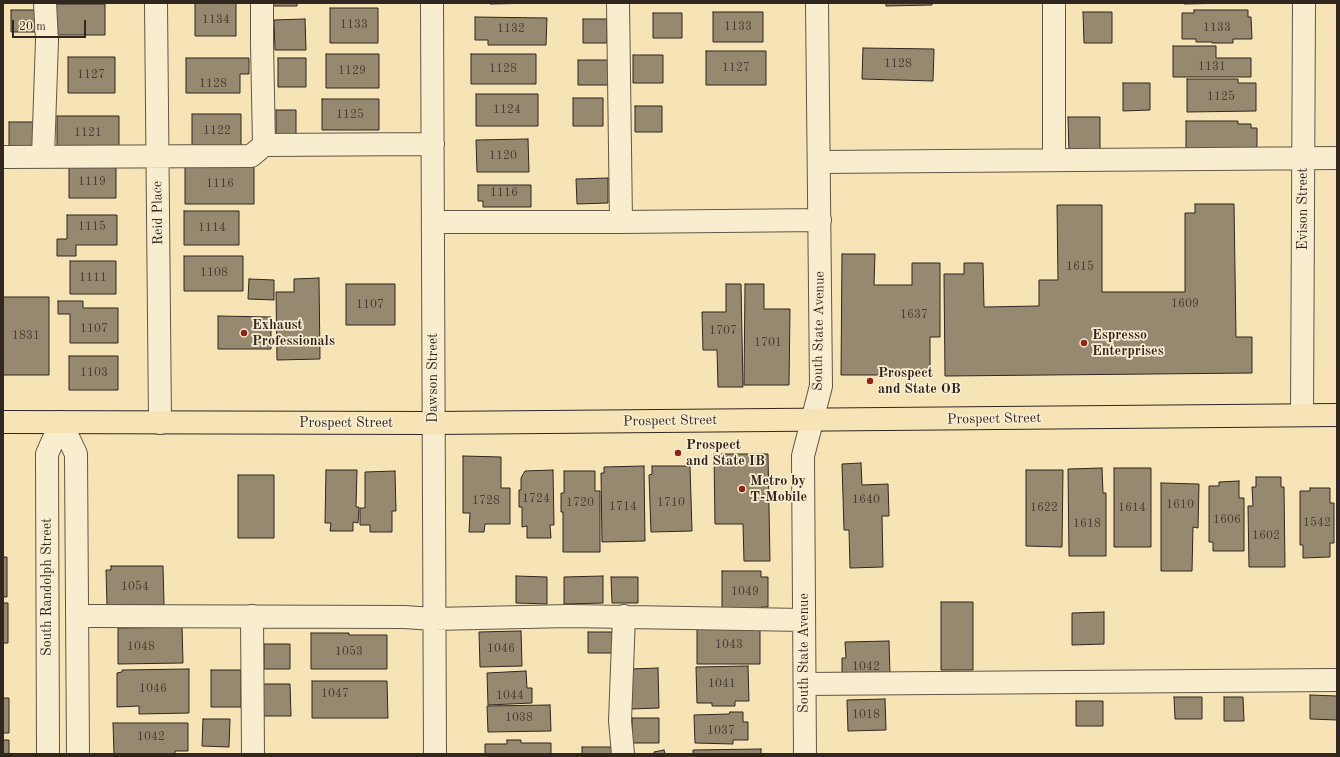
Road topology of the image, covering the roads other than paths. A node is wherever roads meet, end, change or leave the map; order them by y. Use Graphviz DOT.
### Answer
graph roads {
  1 [pos="44,3"];
  2 [pos="156,3"];
  3 [pos="262,3"];
  4 [pos="432,3"];
  5 [pos="618,3"];
  6 [pos="817,3"];
  7 [pos="1054,3"];
  8 [pos="1304,3"];
  9 [pos="264,144"];
  10 [pos="433,144"];
  11 [pos="157,156"];
  12 [pos="3,157"];
  13 [pos="43,157"];
  14 [pos="1303,158"];
  15 [pos="1337,158"];
  16 [pos="1054,160"];
  17 [pos="819,162"];
  18 [pos="820,220"];
  19 [pos="433,222"];
  20 [pos="621,222"];
  21 [pos="1302,415"];
  22 [pos="1337,415"];
  23 [pos="813,420"];
  24 [pos="3,422"];
  25 [pos="61,422"];
  26 [pos="160,423"];
  27 [pos="433,423"];
  28 [pos="90,616"];
  29 [pos="252,616"];
  30 [pos="624,616"];
  31 [pos="434,619"];
  32 [pos="804,620"];
  33 [pos="1337,680"];
  34 [pos="805,684"];
  35 [pos="48,754"];
  36 [pos="78,754"];
  37 [pos="253,754"];
  38 [pos="435,754"];
  39 [pos="623,754"];
  40 [pos="805,754"];
  1 -- 13 [label="street"];
  2 -- 11 [label="street, Reid Place"];
  3 -- 9 [label="street"];
  4 -- 10 [label="street, Dawson Street"];
  5 -- 20 [label="street"];
  6 -- 17 [label="street, South State Avenue"];
  7 -- 16 [label="street"];
  8 -- 14 [label="street, Evison Street"];
  9 -- 10 [label="street"];
  9 -- 11 [label="street"];
  10 -- 19 [label="street, Dawson Street"];
  11 -- 13 [label="street"];
  11 -- 26 [label="street, Reid Place"];
  12 -- 13 [label="street"];
  14 -- 15 [label="street"];
  14 -- 16 [label="street"];
  14 -- 21 [label="street, Evison Street"];
  16 -- 17 [label="street"];
  17 -- 18 [label="street, South State Avenue"];
  18 -- 20 [label="street"];
  18 -- 23 [label="street, South State Avenue"];
  19 -- 20 [label="street"];
  19 -- 27 [label="street, Dawson Street"];
  21 -- 22 [label="main road, Prospect Street"];
  21 -- 23 [label="main road, Prospect Street"];
  23 -- 27 [label="main road, Prospect Street"];
  23 -- 32 [label="street, South State Avenue"];
  24 -- 25 [label="main road, Prospect Street"];
  25 -- 26 [label="main road, Prospect Street"];
  25 -- 35 [label="street, South Randolph Street"];
  25 -- 36 [label="street"];
  26 -- 27 [label="main road, Prospect Street"];
  27 -- 31 [label="street, Dawson Street"];
  28 -- 29 [label="street"];
  29 -- 31 [label="street"];
  29 -- 37 [label="street"];
  30 -- 31 [label="street"];
  30 -- 32 [label="street"];
  30 -- 39 [label="street"];
  31 -- 38 [label="street, Dawson Street"];
  32 -- 34 [label="street, South State Avenue"];
  33 -- 34 [label="street"];
  34 -- 40 [label="street, South State Avenue"];
}
